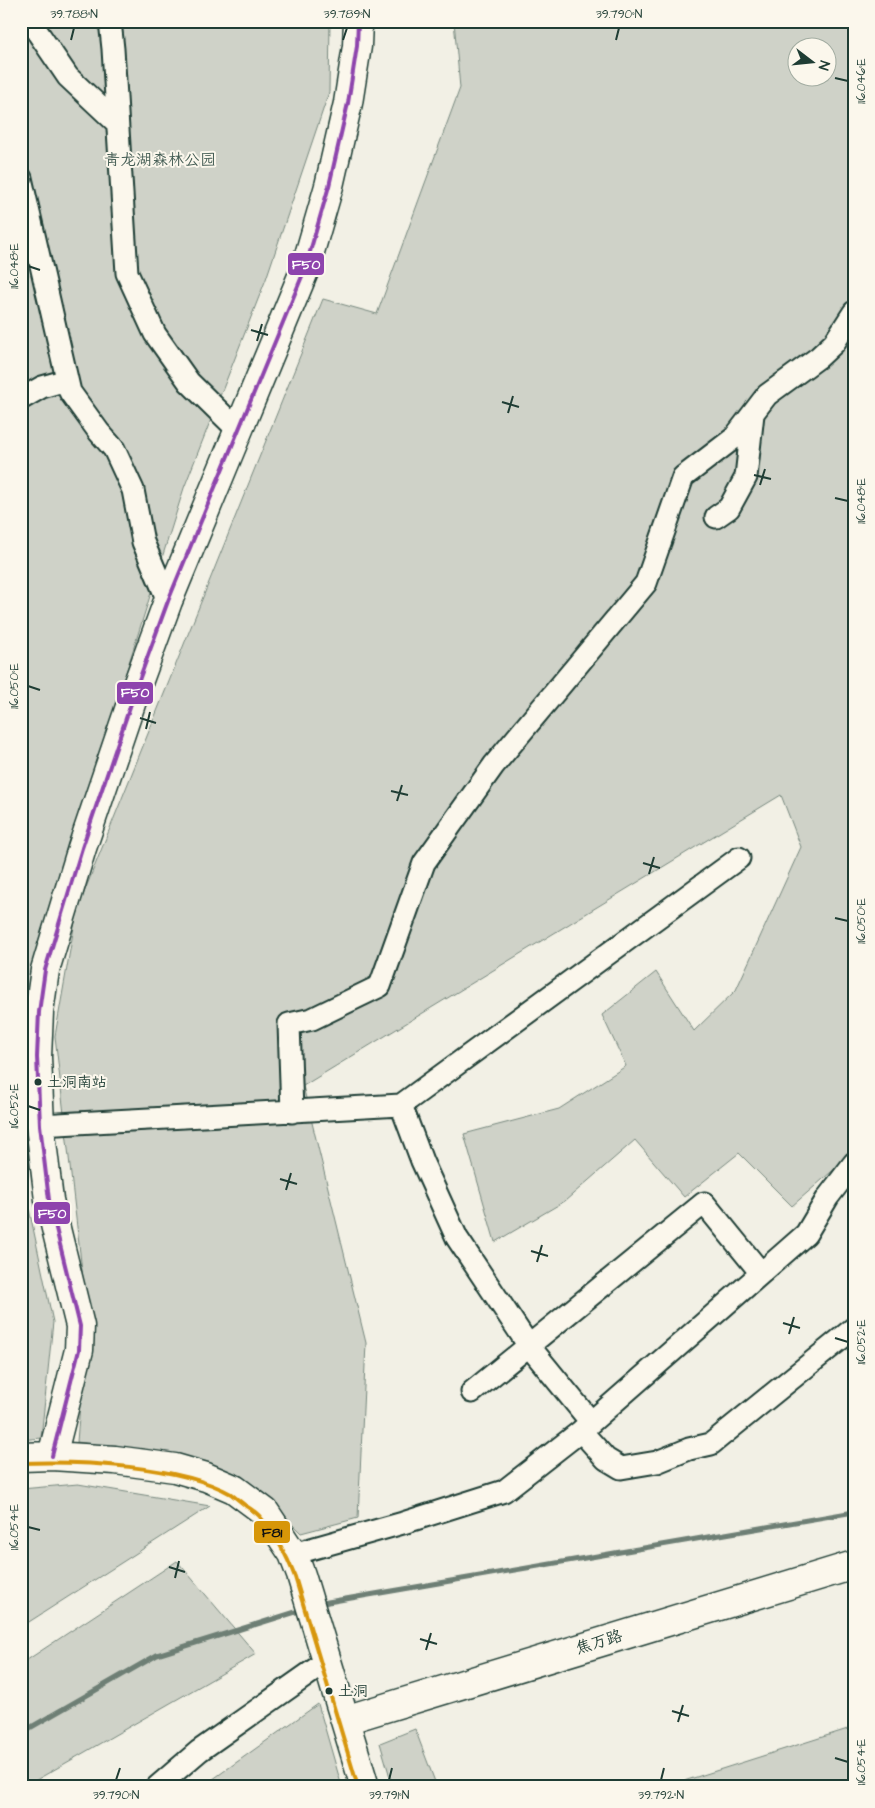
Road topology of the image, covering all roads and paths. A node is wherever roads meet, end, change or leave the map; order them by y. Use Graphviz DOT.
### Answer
graph roads {
  1 [pos="30,21"];
  2 [pos="110,21"];
  3 [pos="358,21"];
  4 [pos="117,123"];
  5 [pos="21,178"];
  6 [pos="854,312"];
  7 [pos="67,380"];
  8 [pos="21,398"];
  9 [pos="752,414"];
  10 [pos="239,431"];
  11 [pos="716,517"];
  12 [pos="168,601"];
  13 [pos="740,858"];
  14 [pos="37,1057"];
  15 [pos="21,1104"];
  16 [pos="401,1105"];
  17 [pos="292,1112"];
  18 [pos="40,1125"];
  19 [pos="854,1163"];
  20 [pos="761,1273"];
  21 [pos="854,1328"];
  22 [pos="529,1346"];
  23 [pos="472,1392"];
  24 [pos="586,1427"];
  25 [pos="52,1456"];
  26 [pos="21,1457"];
  27 [pos="297,1564"];
  28 [pos="854,1565"];
  29 [pos="324,1650"];
  30 [pos="345,1720"];
  31 [pos="156,1787"];
  32 [pos="366,1787"];
  1 -- 4 [label="street"];
  2 -- 4 [label="street"];
  3 -- 10 [label="main road"];
  4 -- 10 [label="street"];
  5 -- 7 [label="street"];
  6 -- 9 [label="street"];
  7 -- 8 [label="street"];
  7 -- 12 [label="street"];
  9 -- 11 [label="street"];
  9 -- 17 [label="street"];
  10 -- 12 [label="main road"];
  12 -- 14 [label="main road"];
  13 -- 16 [label="street"];
  14 -- 15 [label="street"];
  14 -- 18 [label="main road"];
  16 -- 17 [label="street"];
  16 -- 22 [label="street"];
  17 -- 18 [label="street"];
  18 -- 25 [label="main road"];
  19 -- 20 [label="street"];
  20 -- 22 [label="street"];
  20 -- 24 [label="street"];
  21 -- 24 [label="street"];
  22 -- 23 [label="street"];
  22 -- 24 [label="street"];
  24 -- 27 [label="street"];
  25 -- 26 [label="main road"];
  25 -- 27 [label="main road"];
  27 -- 29 [label="main road"];
  28 -- 30 [label="main road, 焦万路"];
  29 -- 30 [label="main road"];
  29 -- 31 [label="street"];
  30 -- 32 [label="main road"];
}
